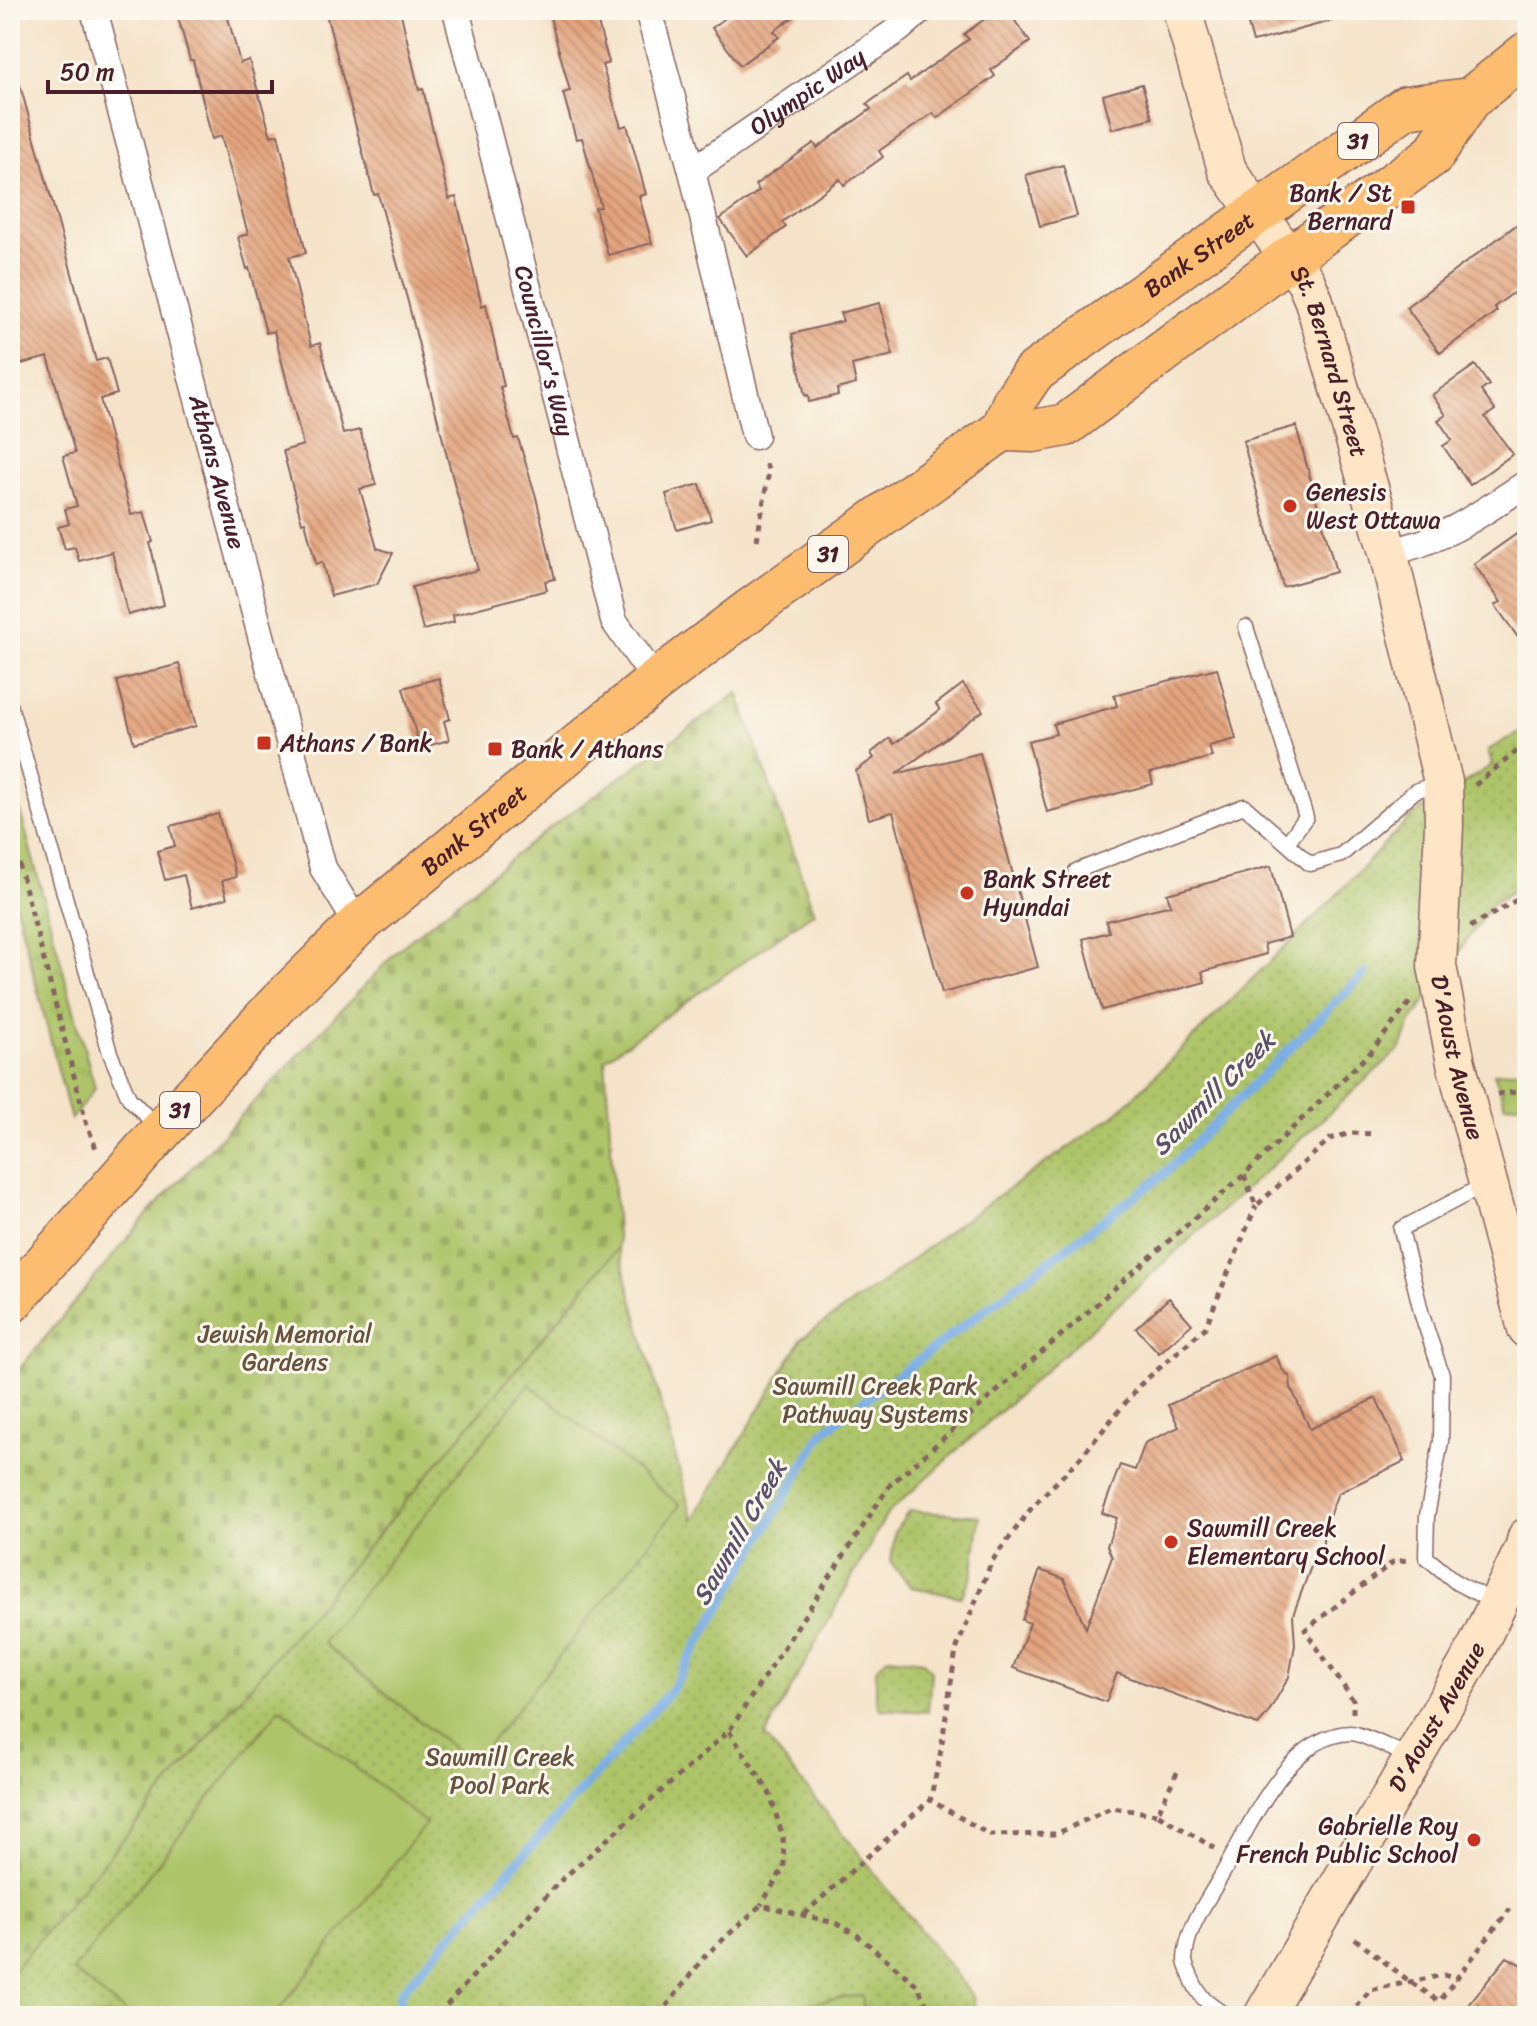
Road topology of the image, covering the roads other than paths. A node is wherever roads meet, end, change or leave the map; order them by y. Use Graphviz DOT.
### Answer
graph roads {
  1 [pos="94,10"];
  2 [pos="456,10"];
  3 [pos="648,10"];
  4 [pos="921,10"];
  5 [pos="1182,10"];
  6 [pos="1527,53"];
  7 [pos="1470,99"];
  8 [pos="692,171"];
  9 [pos="1257,212"];
  10 [pos="1289,258"];
  11 [pos="1002,430"];
  12 [pos="755,436"];
  13 [pos="1527,483"];
  14 [pos="1388,552"];
  15 [pos="1246,627"];
  16 [pos="656,681"];
  17 [pos="10,705"];
  18 [pos="1458,784"];
  19 [pos="1287,843"];
  20 [pos="1076,871"];
  21 [pos="358,925"];
  22 [pos="161,1131"];
  23 [pos="1488,1183"];
  24 [pos="10,1303"];
  25 [pos="1527,1329"];
  26 [pos="1527,1537"];
  27 [pos="1498,1604"];
  28 [pos="1413,1759"];
  29 [pos="1227,2016"];
  30 [pos="1263,2016"];
  1 -- 21 [label="street, Athans Avenue"];
  2 -- 16 [label="street, Councillor's Way"];
  3 -- 8 [label="street"];
  4 -- 8 [label="street, Olympic Way"];
  5 -- 9 [label="street, St. Bernard Street"];
  6 -- 7 [label="main road, 31"];
  7 -- 9 [label="main road, Bank Street / 31"];
  7 -- 10 [label="main road, 31"];
  8 -- 12 [label="street"];
  9 -- 10 [label="street, St. Bernard Street"];
  9 -- 11 [label="main road, Bank Street / 31"];
  10 -- 11 [label="main road, 31"];
  10 -- 14 [label="street, St. Bernard Street"];
  11 -- 16 [label="main road, Bank Street / 31"];
  13 -- 14 [label="street"];
  14 -- 18 [label="street, St. Bernard Street"];
  15 -- 19 [label="lane"];
  16 -- 21 [label="main road, Bank Street / 31"];
  17 -- 22 [label="lane"];
  18 -- 19 [label="lane"];
  18 -- 23 [label="street, D'Aoust Avenue"];
  19 -- 20 [label="lane"];
  21 -- 22 [label="main road, Bank Street / 31"];
  22 -- 24 [label="main road, Bank Street / 31"];
  23 -- 25 [label="street, D'Aoust Avenue"];
  23 -- 27 [label="lane"];
  26 -- 27 [label="street, D'Aoust Avenue"];
  27 -- 28 [label="street, D'Aoust Avenue"];
  28 -- 29 [label="lane"];
  28 -- 30 [label="street, D'Aoust Avenue"];
}
